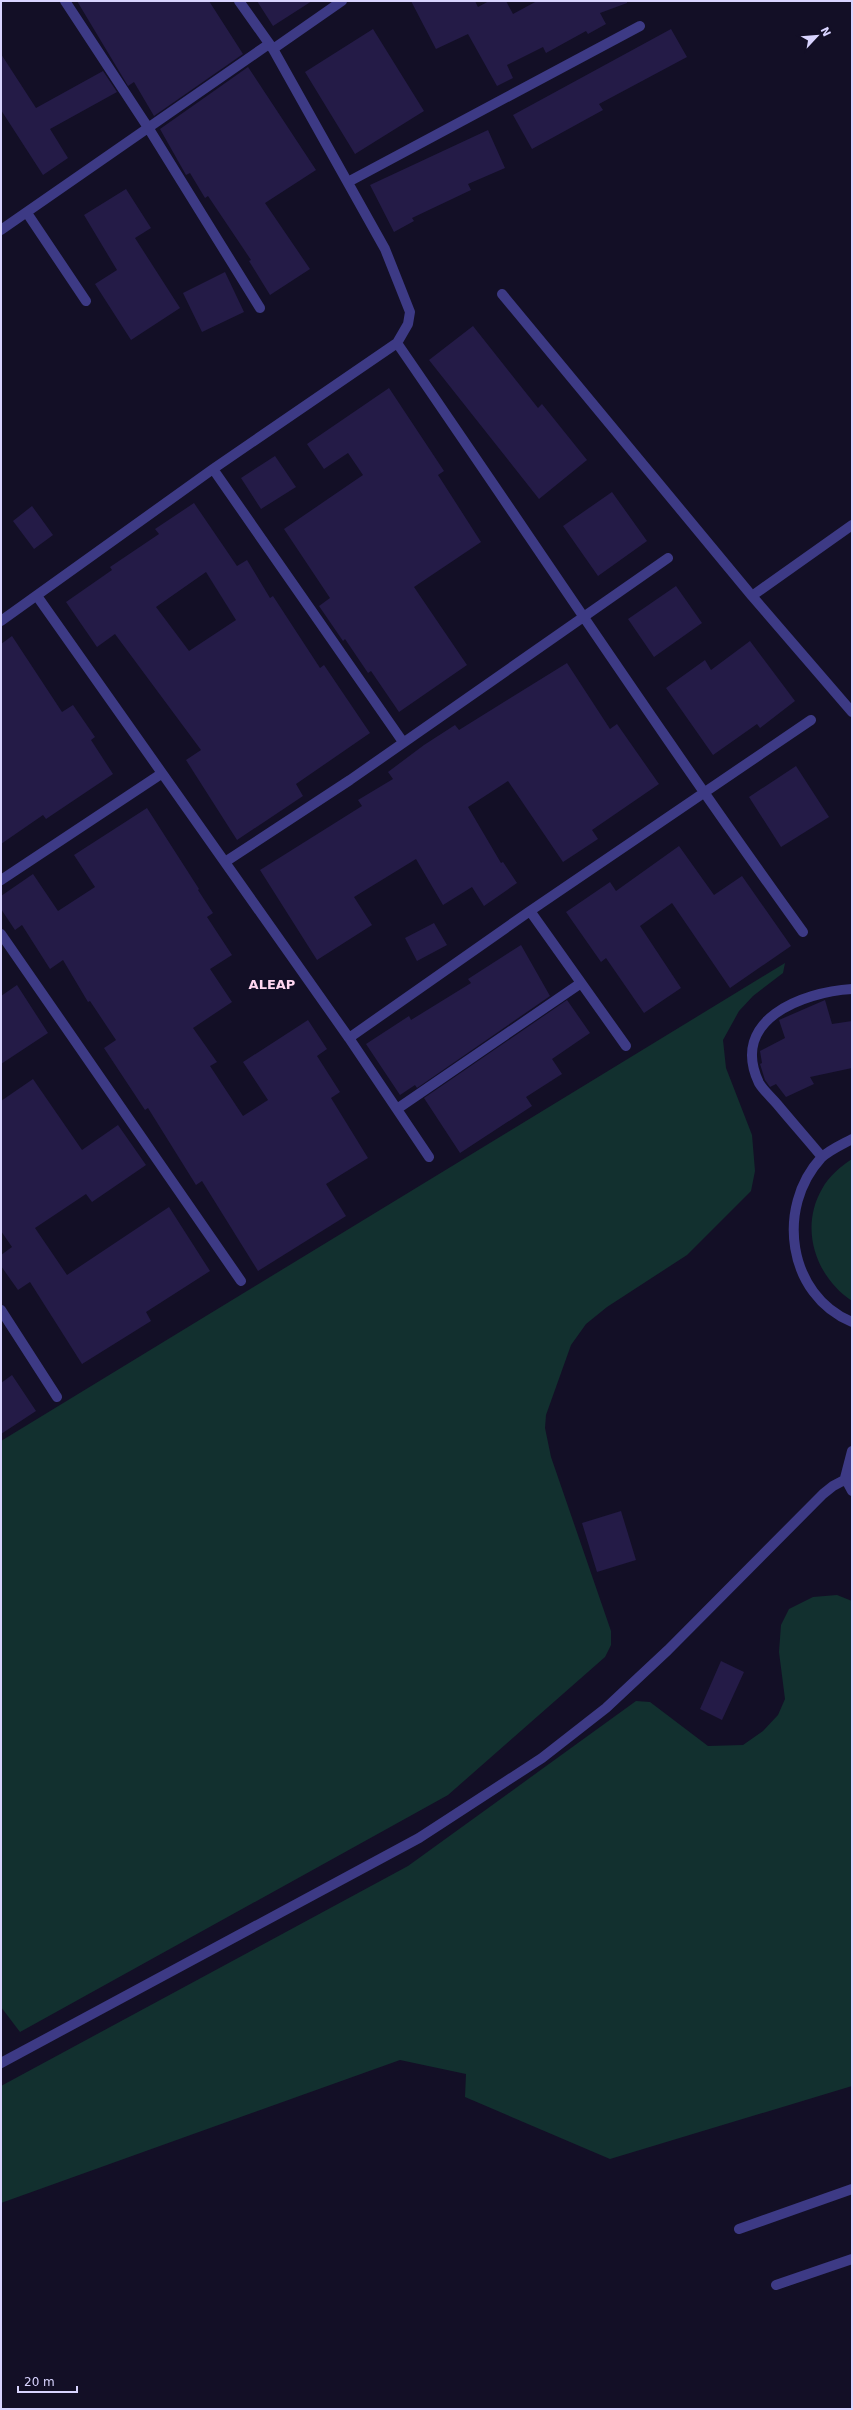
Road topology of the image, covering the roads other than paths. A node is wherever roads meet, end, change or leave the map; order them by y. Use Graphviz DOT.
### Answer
graph roads {
  1 [pos="65,1"];
  2 [pos="239,1"];
  3 [pos="342,1"];
  4 [pos="640,26"];
  5 [pos="271,46"];
  6 [pos="149,129"];
  7 [pos="348,182"];
  8 [pos="27,212"];
  9 [pos="1,230"];
  10 [pos="502,294"];
  11 [pos="86,302"];
  12 [pos="260,308"];
  13 [pos="397,343"];
  14 [pos="213,469"];
  15 [pos="852,525"];
  16 [pos="668,558"];
  17 [pos="37,596"];
  18 [pos="752,596"];
  19 [pos="585,616"];
  20 [pos="1,622"];
  21 [pos="852,712"];
  22 [pos="811,720"];
  23 [pos="403,742"];
  24 [pos="161,774"];
  25 [pos="703,794"];
  26 [pos="225,862"];
  27 [pos="1,880"];
  28 [pos="530,911"];
  29 [pos="803,932"];
  30 [pos="1,934"];
  31 [pos="581,983"];
  32 [pos="852,989"];
  33 [pos="349,1038"];
  34 [pos="626,1046"];
  35 [pos="397,1110"];
  36 [pos="852,1139"];
  37 [pos="429,1157"];
  38 [pos="822,1157"];
  39 [pos="241,1281"];
  40 [pos="1,1310"];
  41 [pos="852,1322"];
  42 [pos="57,1397"];
  43 [pos="852,1451"];
  44 [pos="849,1477"];
  45 [pos="852,1491"];
  46 [pos="1,2063"];
  47 [pos="852,2189"];
  48 [pos="739,2229"];
  49 [pos="852,2259"];
  50 [pos="776,2285"];
  1 -- 6 [label="street"];
  2 -- 5 [label="street"];
  3 -- 5 [label="street"];
  4 -- 7 [label="street"];
  5 -- 6 [label="street"];
  5 -- 7 [label="street"];
  6 -- 8 [label="street"];
  6 -- 12 [label="street"];
  7 -- 13 [label="street"];
  8 -- 9 [label="street"];
  8 -- 11 [label="street"];
  10 -- 18 [label="street"];
  13 -- 14 [label="street"];
  13 -- 19 [label="street"];
  14 -- 17 [label="street"];
  14 -- 23 [label="street"];
  15 -- 18 [label="street"];
  16 -- 19 [label="street"];
  17 -- 20 [label="street"];
  17 -- 24 [label="street"];
  18 -- 21 [label="street"];
  19 -- 23 [label="street"];
  19 -- 25 [label="street"];
  22 -- 25 [label="street"];
  23 -- 26 [label="street"];
  24 -- 26 [label="street"];
  24 -- 27 [label="street"];
  25 -- 28 [label="street"];
  25 -- 29 [label="street"];
  26 -- 33 [label="street"];
  28 -- 31 [label="street"];
  28 -- 33 [label="street"];
  30 -- 39 [label="street"];
  31 -- 34 [label="street"];
  31 -- 35 [label="street"];
  32 -- 38 [label="street"];
  33 -- 35 [label="street"];
  35 -- 37 [label="street"];
  36 -- 38 [label="street"];
  38 -- 41 [label="street"];
  40 -- 42 [label="street"];
  43 -- 44 [label="street"];
  44 -- 45 [label="street"];
  44 -- 46 [label="street"];
  47 -- 48 [label="street"];
  49 -- 50 [label="street"];
}
